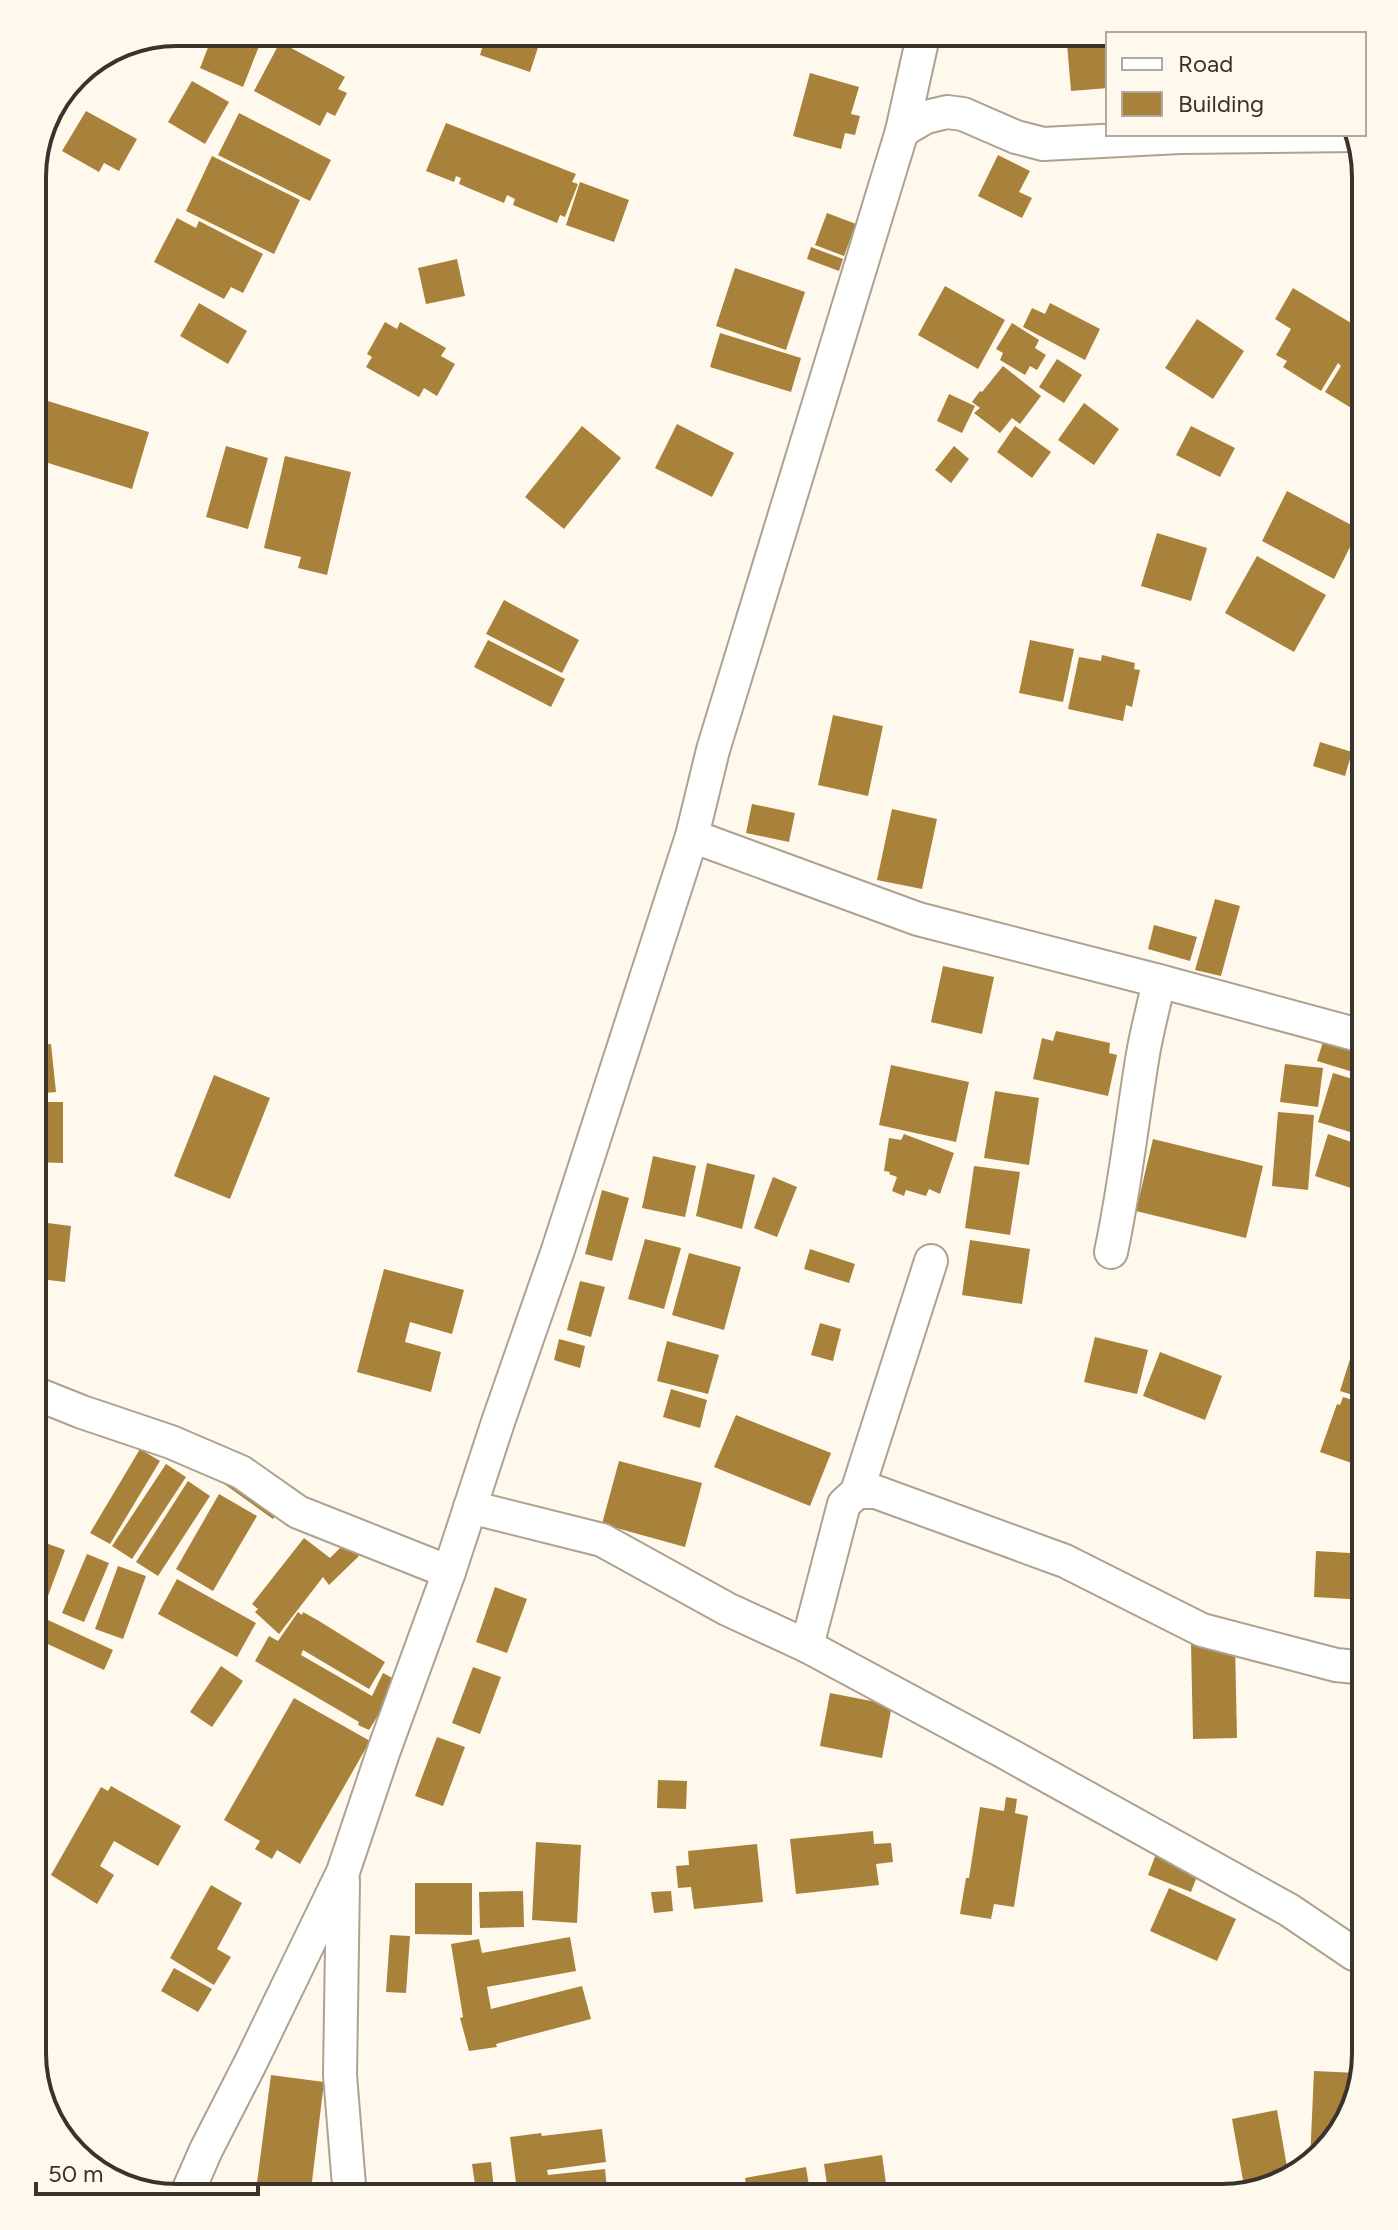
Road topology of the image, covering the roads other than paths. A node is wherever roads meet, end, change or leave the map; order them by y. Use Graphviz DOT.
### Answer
graph roads {
  1 [pos="921,46"];
  2 [pos="902,131"];
  3 [pos="1268,136"];
  4 [pos="692,836"];
  5 [pos="1159,981"];
  6 [pos="1352,1033"];
  7 [pos="1111,1252"];
  8 [pos="931,1261"];
  9 [pos="46,1398"];
  10 [pos="857,1492"];
  11 [pos="470,1507"];
  12 [pos="449,1572"];
  13 [pos="807,1646"];
  14 [pos="1352,1667"];
  15 [pos="343,1872"];
  16 [pos="1352,1953"];
  17 [pos="191,2184"];
  18 [pos="349,2184"];
  1 -- 2 [label="street"];
  2 -- 3 [label="street"];
  2 -- 4 [label="street"];
  4 -- 5 [label="street"];
  4 -- 11 [label="street"];
  5 -- 6 [label="street"];
  5 -- 7 [label="street"];
  8 -- 10 [label="street"];
  9 -- 12 [label="street"];
  10 -- 13 [label="street"];
  10 -- 14 [label="street"];
  11 -- 12 [label="street"];
  11 -- 13 [label="street"];
  12 -- 15 [label="street"];
  13 -- 16 [label="street"];
  15 -- 17 [label="street"];
  15 -- 18 [label="street"];
}
